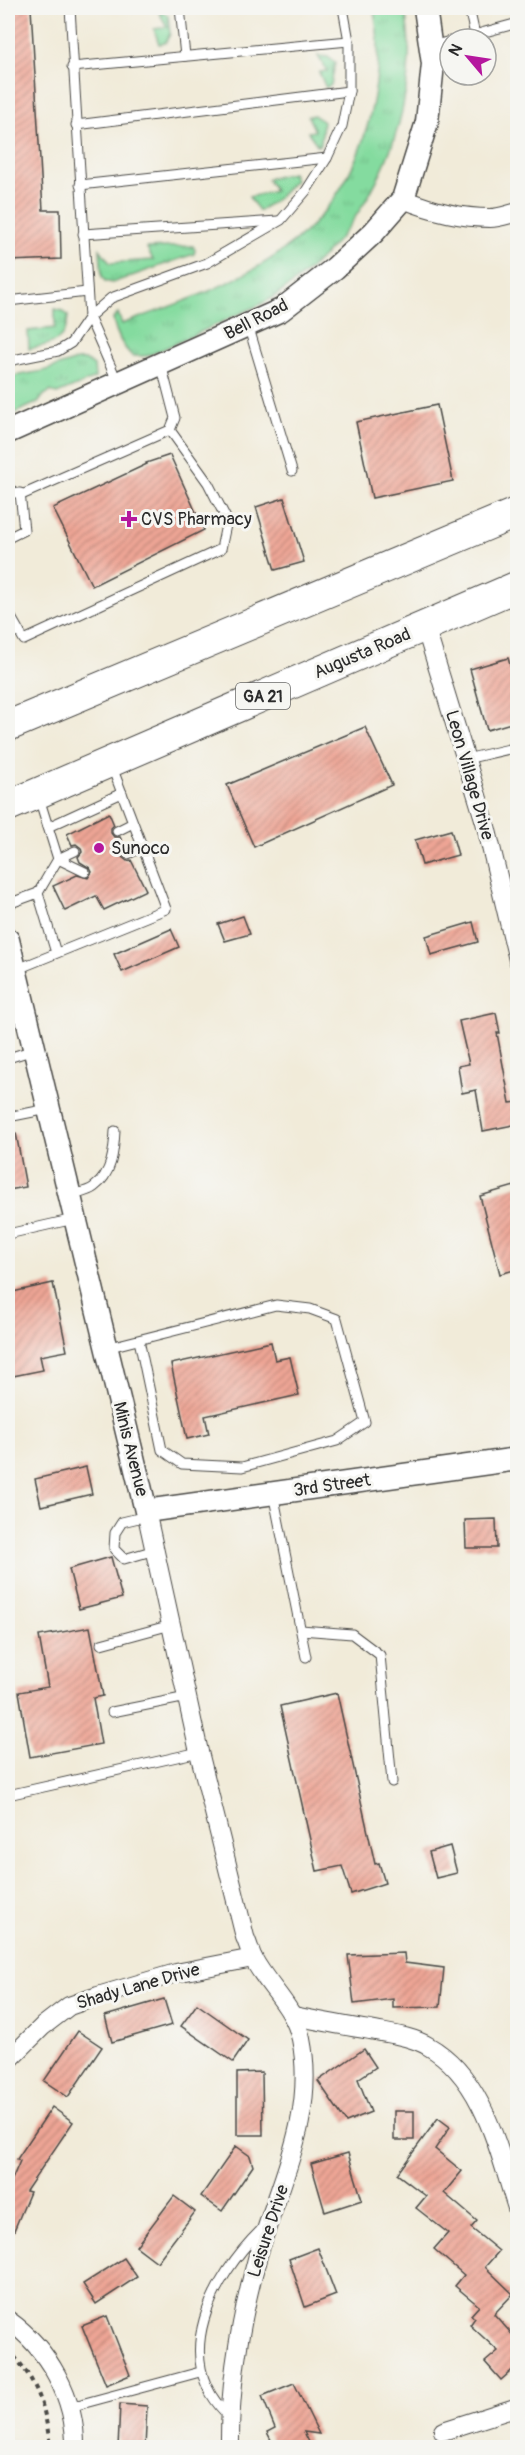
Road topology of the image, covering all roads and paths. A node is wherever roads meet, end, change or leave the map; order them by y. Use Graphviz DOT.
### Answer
graph roads {
  1 [pos="69,8"];
  2 [pos="180,8"];
  3 [pos="343,8"];
  4 [pos="425,8"];
  5 [pos="468,8"];
  6 [pos="518,23"];
  7 [pos="473,27"];
  8 [pos="498,29"];
  9 [pos="438,39"];
  10 [pos="349,41"];
  11 [pos="438,50"];
  12 [pos="185,56"];
  13 [pos="72,67"];
  14 [pos="349,91"];
  15 [pos="76,125"];
  16 [pos="327,158"];
  17 [pos="80,185"];
  18 [pos="403,199"];
  19 [pos="517,212"];
  20 [pos="281,220"];
  21 [pos="83,234"];
  22 [pos="87,292"];
  23 [pos="8,301"];
  24 [pos="89,317"];
  25 [pos="248,325"];
  26 [pos="8,361"];
  27 [pos="161,364"];
  28 [pos="118,383"];
  29 [pos="170,430"];
  30 [pos="8,432"];
  31 [pos="292,471"];
  32 [pos="8,488"];
  33 [pos="20,494"];
  34 [pos="518,512"];
  35 [pos="8,538"];
  36 [pos="518,586"];
  37 [pos="8,612"];
  38 [pos="425,626"];
  39 [pos="8,726"];
  40 [pos="518,747"];
  41 [pos="466,759"];
  42 [pos="110,762"];
  43 [pos="38,793"];
  44 [pos="122,793"];
  45 [pos="8,806"];
  46 [pos="134,823"];
  47 [pos="48,827"];
  48 [pos="117,831"];
  49 [pos="143,847"];
  50 [pos="75,851"];
  51 [pos="128,854"];
  52 [pos="58,859"];
  53 [pos="85,872"];
  54 [pos="38,893"];
  55 [pos="8,904"];
  56 [pos="8,940"];
  57 [pos="56,953"];
  58 [pos="518,960"];
  59 [pos="15,970"];
  60 [pos="16,1016"];
  61 [pos="34,1050"];
  62 [pos="8,1058"];
  63 [pos="48,1109"];
  64 [pos="8,1117"];
  65 [pos="116,1131"];
  66 [pos="69,1196"];
  67 [pos="74,1220"];
  68 [pos="8,1234"];
  69 [pos="139,1340"];
  70 [pos="106,1348"];
  71 [pos="518,1459"];
  72 [pos="273,1493"];
  73 [pos="147,1514"];
  74 [pos="154,1550"];
  75 [pos="171,1625"];
  76 [pos="301,1630"];
  77 [pos="101,1644"];
  78 [pos="306,1657"];
  79 [pos="187,1697"];
  80 [pos="112,1712"];
  81 [pos="199,1752"];
  82 [pos="392,1782"];
  83 [pos="8,1795"];
  84 [pos="253,1958"];
  85 [pos="294,2016"];
  86 [pos="8,2061"];
  87 [pos="518,2211"];
  88 [pos="268,2224"];
  89 [pos="8,2320"];
  90 [pos="8,2350"];
  91 [pos="200,2372"];
  92 [pos="70,2407"];
  93 [pos="518,2407"];
  94 [pos="229,2416"];
  95 [pos="443,2431"];
  96 [pos="15,2447"];
  97 [pos="38,2448"];
  98 [pos="50,2448"];
  99 [pos="75,2448"];
  100 [pos="230,2448"];
  1 -- 13 [label="lane"];
  2 -- 12 [label="lane"];
  3 -- 10 [label="lane"];
  4 -- 9 [label="street"];
  5 -- 7 [label="lane"];
  6 -- 8 [label="lane"];
  10 -- 12 [label="lane"];
  10 -- 14 [label="lane"];
  11 -- 18 [label="street"];
  12 -- 13 [label="lane"];
  13 -- 15 [label="lane"];
  14 -- 15 [label="lane"];
  14 -- 16 [label="lane"];
  15 -- 17 [label="lane"];
  16 -- 17 [label="lane"];
  16 -- 20 [label="lane"];
  17 -- 21 [label="lane"];
  18 -- 19 [label="street"];
  18 -- 25 [label="street, Bell Road"];
  20 -- 21 [label="lane"];
  20 -- 24 [label="lane"];
  21 -- 22 [label="lane"];
  22 -- 23 [label="lane"];
  22 -- 24 [label="lane"];
  24 -- 26 [label="lane"];
  24 -- 28 [label="lane"];
  25 -- 27 [label="street, Bell Road"];
  25 -- 31 [label="lane"];
  27 -- 28 [label="street, Bell Road"];
  27 -- 29 [label="lane"];
  28 -- 30 [label="street, Bell Road"];
  29 -- 33 [label="lane"];
  29 -- 37 [label="lane"];
  32 -- 33 [label="lane"];
  33 -- 35 [label="lane"];
  34 -- 39 [label="highway"];
  36 -- 38 [label="highway, Augusta Road / GA 21"];
  38 -- 41 [label="street, Leon Village Drive"];
  38 -- 42 [label="highway, Augusta Road / GA 21"];
  40 -- 41 [label="lane"];
  41 -- 58 [label="street, Leon Village Drive"];
  42 -- 43 [label="highway, Augusta Road / GA 21"];
  42 -- 44 [label="lane"];
  43 -- 45 [label="highway, Augusta Road / GA 21"];
  43 -- 47 [label="lane"];
  44 -- 46 [label="lane"];
  44 -- 47 [label="lane"];
  46 -- 48 [label="lane"];
  46 -- 49 [label="lane"];
  47 -- 52 [label="lane"];
  49 -- 51 [label="lane"];
  49 -- 57 [label="lane"];
  50 -- 52 [label="lane"];
  52 -- 53 [label="lane"];
  52 -- 54 [label="lane"];
  54 -- 55 [label="lane"];
  54 -- 57 [label="lane"];
  56 -- 59 [label="street, Minis Avenue"];
  57 -- 59 [label="lane"];
  59 -- 60 [label="street, Minis Avenue"];
  60 -- 61 [label="street, Minis Avenue"];
  61 -- 62 [label="lane"];
  61 -- 63 [label="street, Minis Avenue"];
  63 -- 64 [label="lane"];
  63 -- 66 [label="street, Minis Avenue"];
  65 -- 66 [label="lane"];
  66 -- 67 [label="street, Minis Avenue"];
  67 -- 68 [label="lane"];
  67 -- 70 [label="street, Minis Avenue"];
  69 -- 69 [label="lane"];
  69 -- 70 [label="lane"];
  70 -- 73 [label="street, Minis Avenue"];
  71 -- 72 [label="street, 3rd Street"];
  72 -- 73 [label="street, 3rd Street"];
  72 -- 76 [label="lane"];
  73 -- 74 [label="street, Minis Avenue"];
  73 -- 74 [label="lane"];
  74 -- 75 [label="street, Minis Avenue"];
  75 -- 77 [label="lane"];
  75 -- 79 [label="street, Minis Avenue"];
  76 -- 78 [label="lane"];
  76 -- 82 [label="lane"];
  79 -- 80 [label="lane"];
  79 -- 81 [label="street, Minis Avenue"];
  81 -- 83 [label="lane"];
  81 -- 84 [label="street, Minis Avenue"];
  84 -- 85 [label="street, Leisure Drive"];
  84 -- 86 [label="street, Shady Lane Drive"];
  85 -- 87 [label="street"];
  85 -- 88 [label="street, Leisure Drive"];
  88 -- 91 [label="lane"];
  88 -- 94 [label="street, Leisure Drive"];
  89 -- 92 [label="street"];
  90 -- 98 [label="path"];
  91 -- 92 [label="lane"];
  91 -- 94 [label="lane"];
  92 -- 99 [label="street"];
  93 -- 95 [label="street"];
  94 -- 100 [label="street, Leisure Drive"];
  96 -- 97 [label="path"];
}
